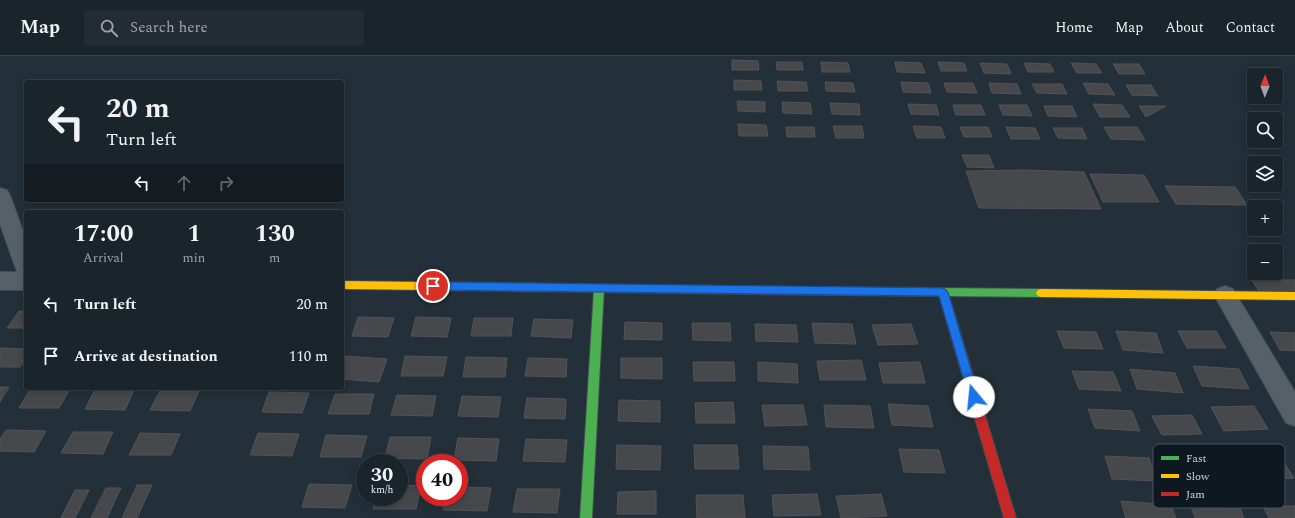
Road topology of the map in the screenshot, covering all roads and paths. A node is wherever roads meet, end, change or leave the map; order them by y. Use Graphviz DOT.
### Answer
graph roads {
  1 [pos="0,195"];
  2 [pos="24,264"];
  3 [pos="0,281"];
  4 [pos="24,281"];
  5 [pos="344,285"];
  6 [pos="599,288"];
  7 [pos="943,292"];
  8 [pos="1225,295"];
  9 [pos="1295,296"];
  10 [pos="1295,415"];
  11 [pos="586,518"];
  12 [pos="1010,518"];
  1 -- 2 [label="street"];
  3 -- 4 [label="street"];
  5 -- 6 [label="street"];
  6 -- 7 [label="street"];
  6 -- 11 [label="street"];
  7 -- 8 [label="street"];
  7 -- 12 [label="street"];
  8 -- 9 [label="street"];
  8 -- 10 [label="street"];
}
